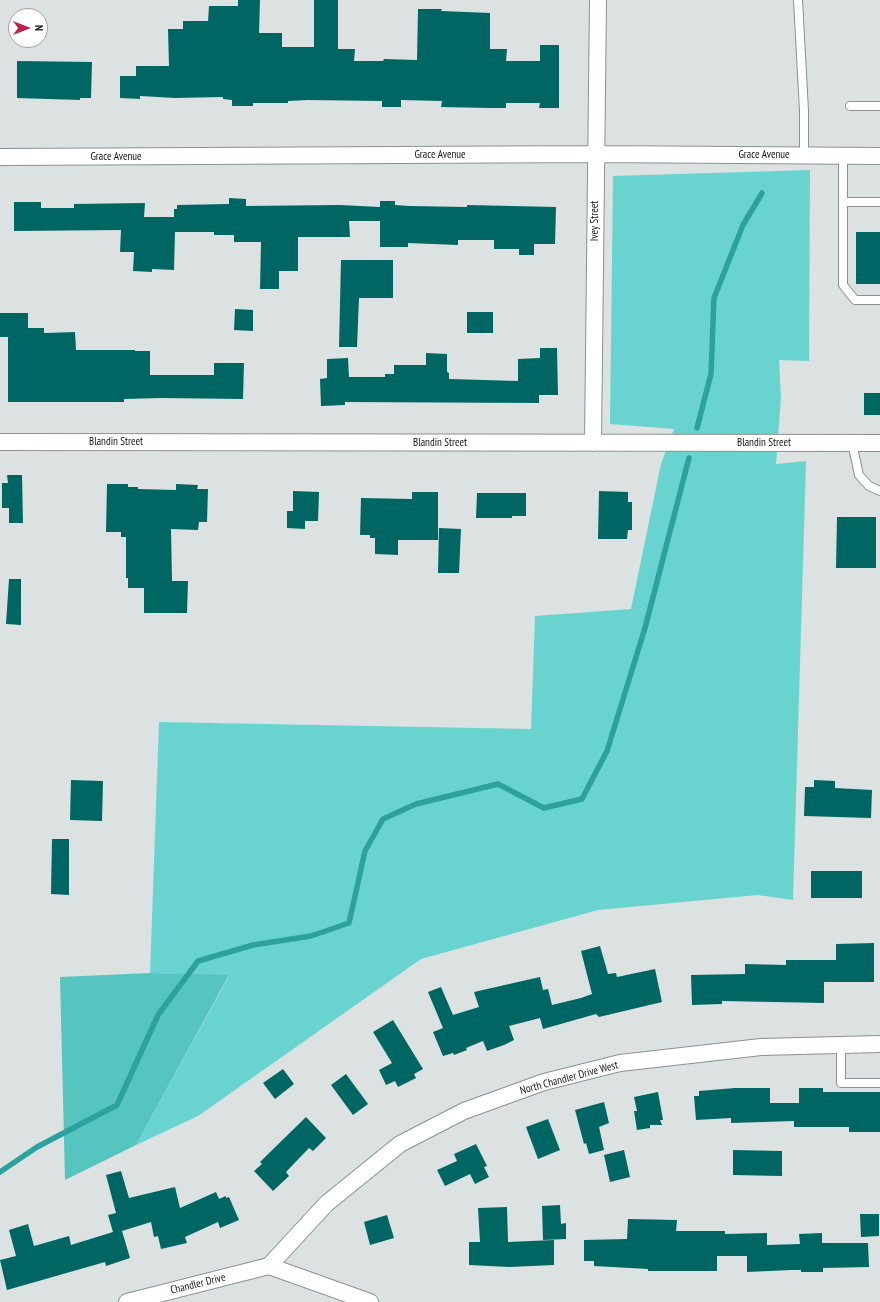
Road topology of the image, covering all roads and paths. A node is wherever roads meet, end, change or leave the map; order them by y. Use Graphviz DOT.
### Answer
graph roads {
  1 [pos="598,0"];
  2 [pos="798,0"];
  3 [pos="850,106"];
  4 [pos="880,106"];
  5 [pos="596,154"];
  6 [pos="804,155"];
  7 [pos="843,155"];
  8 [pos="880,156"];
  9 [pos="0,157"];
  10 [pos="843,202"];
  11 [pos="880,202"];
  12 [pos="880,300"];
  13 [pos="0,442"];
  14 [pos="593,443"];
  15 [pos="852,443"];
  16 [pos="880,443"];
  17 [pos="880,491"];
  18 [pos="880,1044"];
  19 [pos="841,1045"];
  20 [pos="880,1083"];
  21 [pos="269,1266"];
  22 [pos="127,1302"];
  23 [pos="370,1302"];
  1 -- 5 [label="street, Ivey Street"];
  2 -- 6 [label="lane"];
  3 -- 4 [label="lane"];
  5 -- 6 [label="street, Grace Avenue"];
  5 -- 9 [label="street, Grace Avenue"];
  5 -- 14 [label="street, Ivey Street"];
  6 -- 7 [label="street, Grace Avenue"];
  7 -- 8 [label="street, Grace Avenue"];
  7 -- 10 [label="lane"];
  10 -- 11 [label="lane"];
  10 -- 12 [label="lane"];
  13 -- 14 [label="street, Blandin Street"];
  14 -- 15 [label="street, Blandin Street"];
  15 -- 16 [label="street, Blandin Street"];
  15 -- 17 [label="lane"];
  18 -- 19 [label="street, North Chandler Drive West"];
  19 -- 20 [label="lane"];
  19 -- 21 [label="street, North Chandler Drive West"];
  21 -- 22 [label="street, Chandler Drive"];
  21 -- 23 [label="street"];
}
